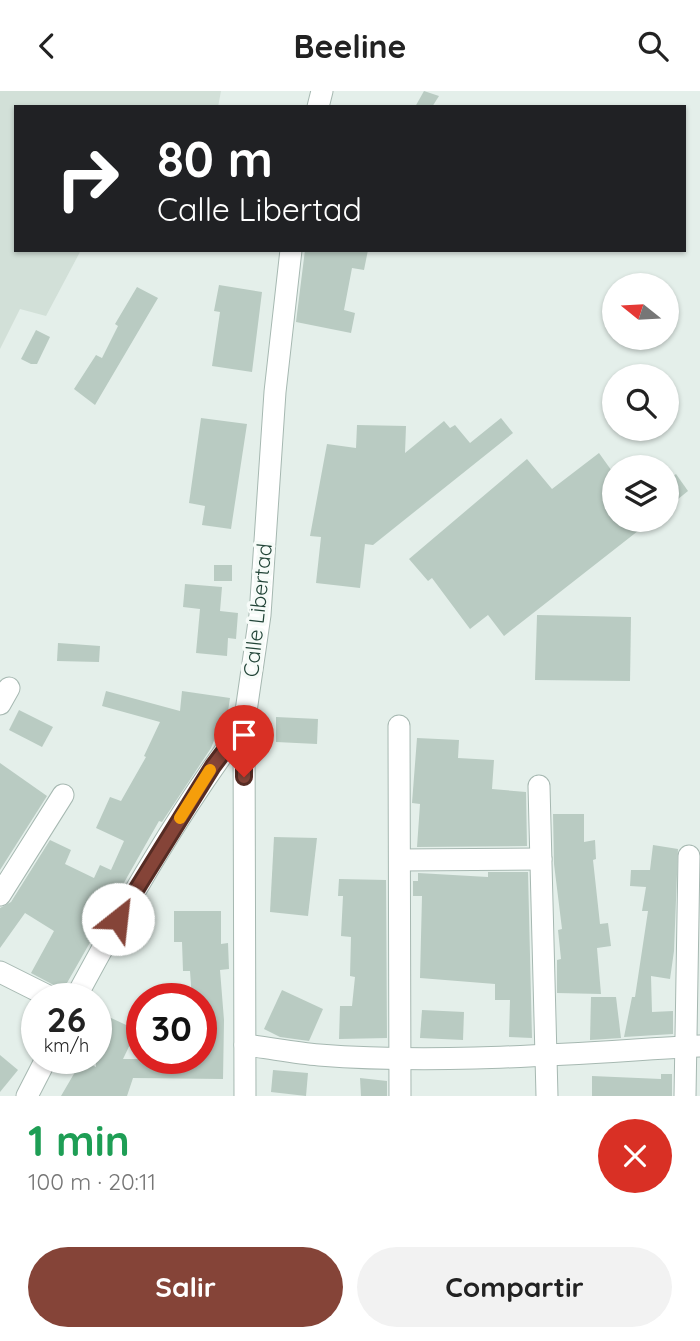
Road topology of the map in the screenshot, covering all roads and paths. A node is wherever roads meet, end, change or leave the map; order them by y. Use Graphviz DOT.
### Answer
graph roads {
  1 [pos="291,252"];
  2 [pos="244,725"];
  3 [pos="399,726"];
  4 [pos="538,786"];
  5 [pos="63,795"];
  6 [pos="689,856"];
  7 [pos="541,859"];
  8 [pos="400,860"];
  9 [pos="0,895"];
  10 [pos="0,972"];
  11 [pos="22,983"];
  12 [pos="84,983"];
  13 [pos="245,1045"];
  14 [pos="692,1047"];
  15 [pos="548,1056"];
  16 [pos="401,1057"];
  17 [pos="38,1074"];
  18 [pos="27,1096"];
  19 [pos="245,1096"];
  20 [pos="400,1096"];
  21 [pos="547,1096"];
  22 [pos="685,1096"];
  1 -- 2 [label="street, Calle Libertad"];
  2 -- 12 [label="street"];
  2 -- 13 [label="street, Calle Libertad"];
  3 -- 8 [label="street"];
  4 -- 7 [label="street"];
  5 -- 9 [label="street"];
  6 -- 14 [label="street"];
  7 -- 8 [label="street"];
  7 -- 15 [label="street"];
  8 -- 16 [label="street"];
  10 -- 11 [label="street"];
  13 -- 16 [label="street"];
  13 -- 19 [label="street, Calle Libertad"];
  14 -- 15 [label="street"];
  14 -- 22 [label="street"];
  15 -- 16 [label="street"];
  15 -- 21 [label="street"];
  16 -- 20 [label="street"];
  17 -- 18 [label="street"];
}
